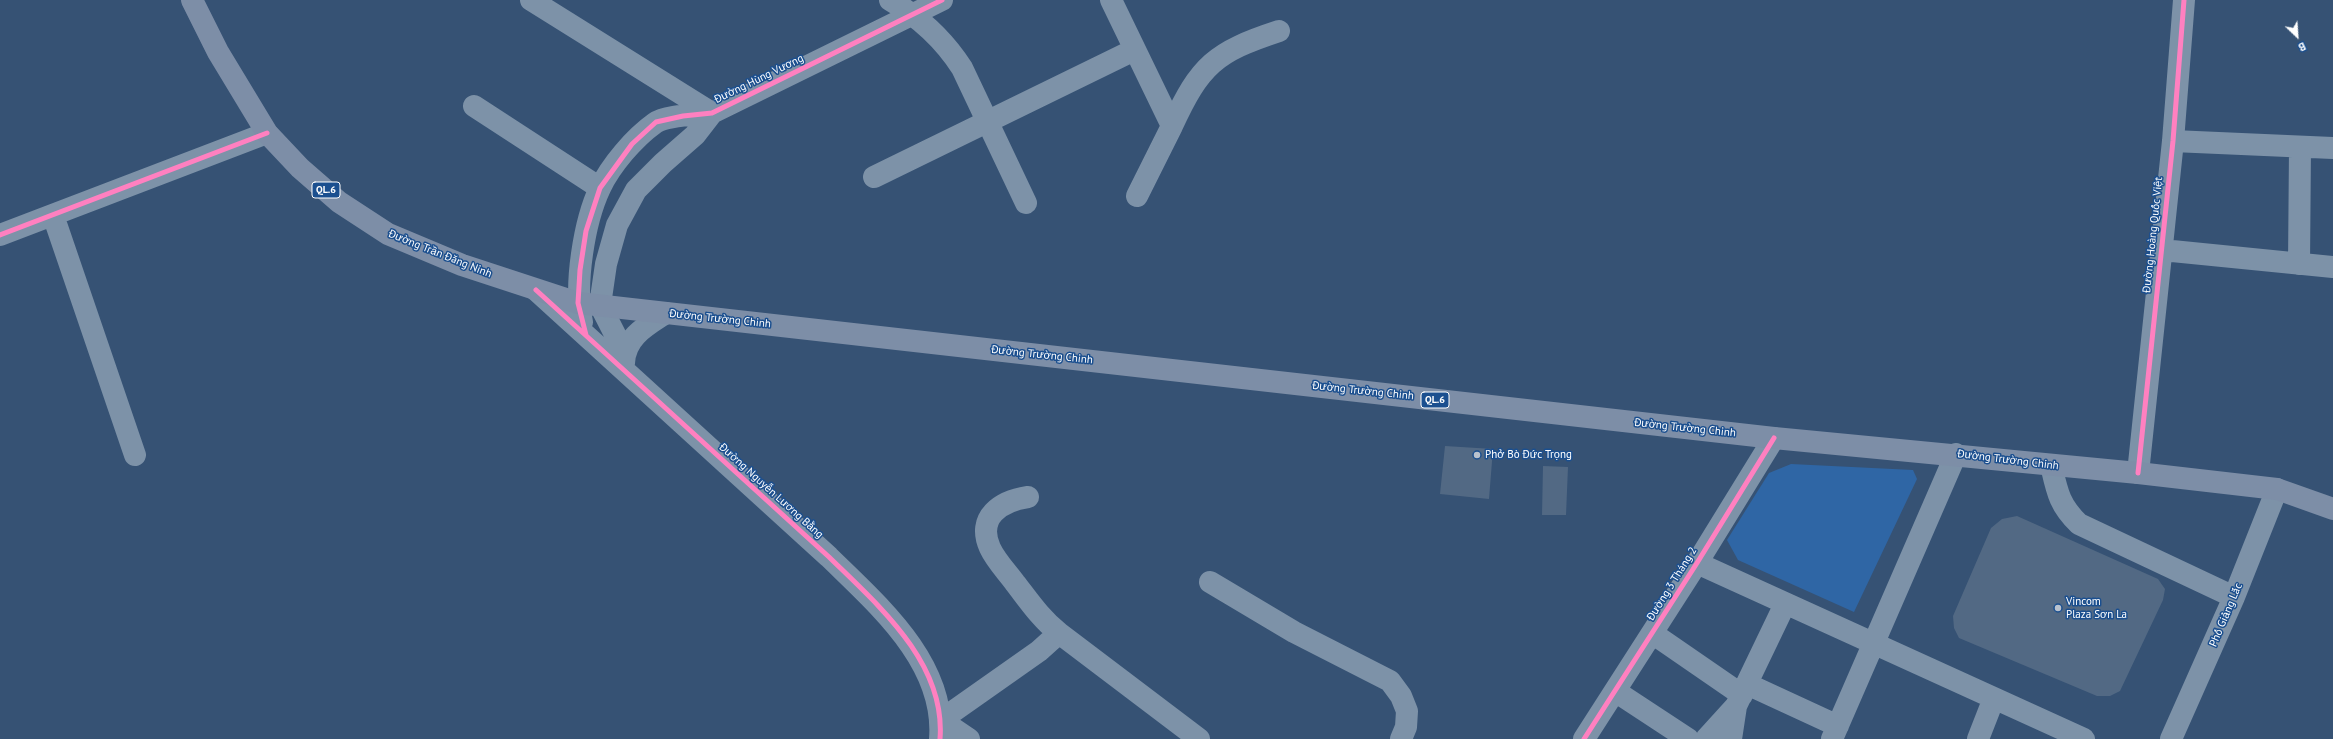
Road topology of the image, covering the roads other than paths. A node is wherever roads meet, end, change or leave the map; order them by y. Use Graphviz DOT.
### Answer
graph roads {
  1 [pos="192,0"];
  2 [pos="890,0"];
  3 [pos="942,0"];
  4 [pos="1111,0"];
  5 [pos="2184,0"];
  6 [pos="542,3"];
  7 [pos="911,15"];
  8 [pos="1279,31"];
  9 [pos="1134,50"];
  10 [pos="474,106"];
  11 [pos="712,113"];
  12 [pos="988,122"];
  13 [pos="1172,126"];
  14 [pos="267,133"];
  15 [pos="2173,141"];
  16 [pos="2300,147"];
  17 [pos="2333,148"];
  18 [pos="874,177"];
  19 [pos="600,188"];
  20 [pos="1137,196"];
  21 [pos="1026,203"];
  22 [pos="53,215"];
  23 [pos="0,235"];
  24 [pos="2162,250"];
  25 [pos="2299,264"];
  26 [pos="2333,267"];
  27 [pos="536,290"];
  28 [pos="578,303"];
  29 [pos="600,305"];
  30 [pos="666,313"];
  31 [pos="586,335"];
  32 [pos="624,361"];
  33 [pos="1774,438"];
  34 [pos="1956,454"];
  35 [pos="135,455"];
  36 [pos="2050,465"];
  37 [pos="2138,473"];
  38 [pos="2277,490"];
  39 [pos="1028,497"];
  40 [pos="2333,509"];
  41 [pos="1697,564"];
  42 [pos="1210,582"];
  43 [pos="2234,597"];
  44 [pos="1785,604"];
  45 [pos="1059,633"];
  46 [pos="1652,633"];
  47 [pos="1872,643"];
  48 [pos="1615,691"];
  49 [pos="1742,695"];
  50 [pos="1994,698"];
  51 [pos="941,730"];
  52 [pos="1835,732"];
  53 [pos="969,739"];
  54 [pos="1199,739"];
  55 [pos="1401,739"];
  56 [pos="1584,739"];
  57 [pos="1688,739"];
  58 [pos="1706,739"];
  59 [pos="1731,739"];
  60 [pos="1978,739"];
  61 [pos="2084,739"];
  62 [pos="2171,739"];
  1 -- 14 [label="main road, Đường Trần Đăng Ninh / QL.6"];
  2 -- 7 [label="street"];
  3 -- 7 [label="street, Đường Hùng Vương"];
  4 -- 9 [label="street"];
  5 -- 15 [label="street, Đường Hoàng Quốc Việt"];
  6 -- 11 [label="street"];
  7 -- 11 [label="street, Đường Hùng Vương"];
  7 -- 12 [label="street"];
  8 -- 13 [label="street"];
  9 -- 12 [label="street"];
  9 -- 13 [label="street"];
  10 -- 19 [label="street"];
  11 -- 19 [label="street, Đường Hùng Vương"];
  11 -- 29 [label="street, Đường Hùng Vương"];
  12 -- 18 [label="street"];
  12 -- 21 [label="street"];
  13 -- 20 [label="street"];
  14 -- 22 [label="street"];
  14 -- 27 [label="main road, Đường Trần Đăng Ninh / QL.6"];
  15 -- 16 [label="street"];
  15 -- 24 [label="street, Đường Hoàng Quốc Việt"];
  16 -- 17 [label="street"];
  16 -- 25 [label="street"];
  19 -- 28 [label="street, Đường Hùng Vương"];
  22 -- 23 [label="street"];
  22 -- 35 [label="street"];
  24 -- 25 [label="street"];
  24 -- 37 [label="street, Đường Hoàng Quốc Việt"];
  25 -- 26 [label="street"];
  27 -- 28 [label="main road, Đường Trường Chinh / QL.6"];
  27 -- 31 [label="street, Đường Nguyễn Lương Bằng"];
  28 -- 29 [label="main road, Đường Trường Chinh / QL.6"];
  28 -- 31 [label="street"];
  29 -- 30 [label="main road, Đường Trường Chinh / QL.6"];
  29 -- 32 [label="street"];
  30 -- 32 [label="street"];
  30 -- 33 [label="main road, Đường Trường Chinh / QL.6"];
  31 -- 32 [label="street, Đường Nguyễn Lương Bằng"];
  32 -- 51 [label="street, Đường Nguyễn Lương Bằng"];
  33 -- 34 [label="main road, Đường Trường Chinh / QL.6"];
  33 -- 41 [label="street, Đường 3 Tháng 2"];
  34 -- 36 [label="main road, Đường Trường Chinh / QL.6"];
  34 -- 47 [label="street"];
  36 -- 37 [label="main road, Đường Trường Chinh / QL.6"];
  36 -- 43 [label="street"];
  37 -- 38 [label="main road, Đường Trường Chinh / QL.6"];
  38 -- 40 [label="main road, Đường Trường Chinh / QL.6"];
  38 -- 43 [label="street, Phố Giảng Lắc"];
  39 -- 45 [label="street"];
  41 -- 44 [label="street"];
  41 -- 46 [label="street, Đường 3 Tháng 2"];
  42 -- 55 [label="street"];
  43 -- 62 [label="street, Phố Giảng Lắc"];
  44 -- 47 [label="street"];
  44 -- 49 [label="street"];
  45 -- 51 [label="street"];
  45 -- 54 [label="street"];
  46 -- 48 [label="street, Đường 3 Tháng 2"];
  46 -- 49 [label="street"];
  47 -- 50 [label="street"];
  47 -- 52 [label="street"];
  48 -- 56 [label="street, Đường 3 Tháng 2"];
  48 -- 57 [label="street"];
  49 -- 52 [label="street"];
  49 -- 58 [label="street"];
  49 -- 59 [label="street"];
  50 -- 60 [label="street"];
  50 -- 61 [label="street"];
  51 -- 53 [label="street"];
}
